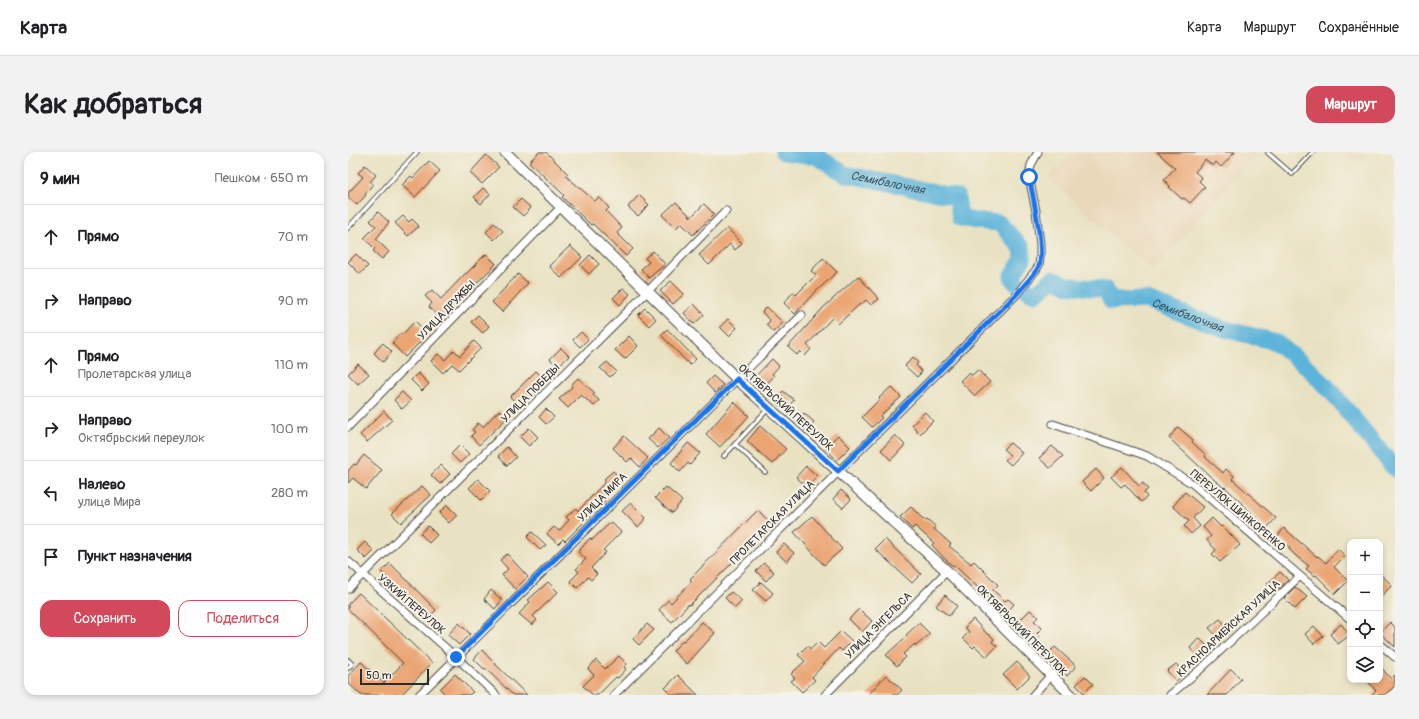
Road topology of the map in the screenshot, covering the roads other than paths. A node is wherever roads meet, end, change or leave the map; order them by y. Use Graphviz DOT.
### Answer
graph roads {
  1 [pos="417,152"];
  2 [pos="505,152"];
  3 [pos="1038,152"];
  4 [pos="1312,152"];
  5 [pos="1268,153"];
  6 [pos="560,208"];
  7 [pos="726,211"];
  8 [pos="348,228"];
  9 [pos="648,291"];
  10 [pos="802,315"];
  11 [pos="737,379"];
  12 [pos="768,408"];
  13 [pos="1053,424"];
  14 [pos="348,427"];
  15 [pos="735,444"];
  16 [pos="724,456"];
  17 [pos="838,471"];
  18 [pos="765,472"];
  19 [pos="348,561"];
  20 [pos="946,571"];
  21 [pos="362,575"];
  22 [pos="1300,576"];
  23 [pos="348,589"];
  24 [pos="1347,616"];
  25 [pos="1383,647"];
  26 [pos="456,657"];
  27 [pos="1395,657"];
  28 [pos="348,660"];
  29 [pos="348,668"];
  30 [pos="1052,675"];
  31 [pos="419,695"];
  32 [pos="496,695"];
  33 [pos="614,695"];
  34 [pos="825,695"];
  35 [pos="1033,695"];
  36 [pos="1071,695"];
  37 [pos="1170,695"];
  1 -- 8 [label="lane"];
  2 -- 6 [label="street, ОКТЯБРЬСКИЙ ПЕРЕУЛОК"];
  3 -- 17 [label="street, ПРОЛЕТАРСКАЯ УЛИЦА"];
  4 -- 5 [label="lane"];
  6 -- 9 [label="street, ОКТЯБРЬСКИЙ ПЕРЕУЛОК"];
  6 -- 14 [label="street, УЛИЦА ДРУЖБЫ"];
  7 -- 9 [label="street, УЛИЦА ПОБЕДЫ"];
  9 -- 11 [label="street, ОКТЯБРЬСКИЙ ПЕРЕУЛОК"];
  9 -- 21 [label="street, УЛИЦА ПОБЕДЫ"];
  10 -- 11 [label="street, УЛИЦА МИРА"];
  11 -- 12 [label="street, ОКТЯБРЬСКИЙ ПЕРЕУЛОК"];
  11 -- 26 [label="street, УЛИЦА МИРА"];
  12 -- 15 [label="lane"];
  12 -- 17 [label="street, ОКТЯБРЬСКИЙ ПЕРЕУЛОК"];
  13 -- 22 [label="street, ПЕРЕУЛОК ШИНКОРЕНКО"];
  15 -- 16 [label="lane"];
  15 -- 18 [label="lane"];
  17 -- 20 [label="street, ОКТЯБРЬСКИЙ ПЕРЕУЛОК"];
  17 -- 33 [label="street, ПРОЛЕТАРСКАЯ УЛИЦА"];
  19 -- 21 [label="street, УЗКИЙ ПЕРЕУЛОК"];
  20 -- 30 [label="street, ОКТЯБРЬСКИЙ ПЕРЕУЛОК"];
  20 -- 34 [label="street, УЛИЦА ЭНГЕЛЬСА"];
  21 -- 23 [label="street, УЛИЦА ПОБЕДЫ"];
  21 -- 26 [label="street, УЗКИЙ ПЕРЕУЛОК"];
  22 -- 24 [label="street, ПЕРЕУЛОК ШИНКОРЕНКО"];
  22 -- 37 [label="street, КРАСНОАРМЕЙСКАЯ УЛИЦА"];
  25 -- 27 [label="street"];
  26 -- 31 [label="street, УЛИЦА МИРА"];
  26 -- 32 [label="street, УЗКИЙ ПЕРЕУЛОК"];
  28 -- 29 [label="lane"];
  30 -- 35 [label="street"];
  30 -- 36 [label="street, ОКТЯБРЬСКИЙ ПЕРЕУЛОК"];
}
